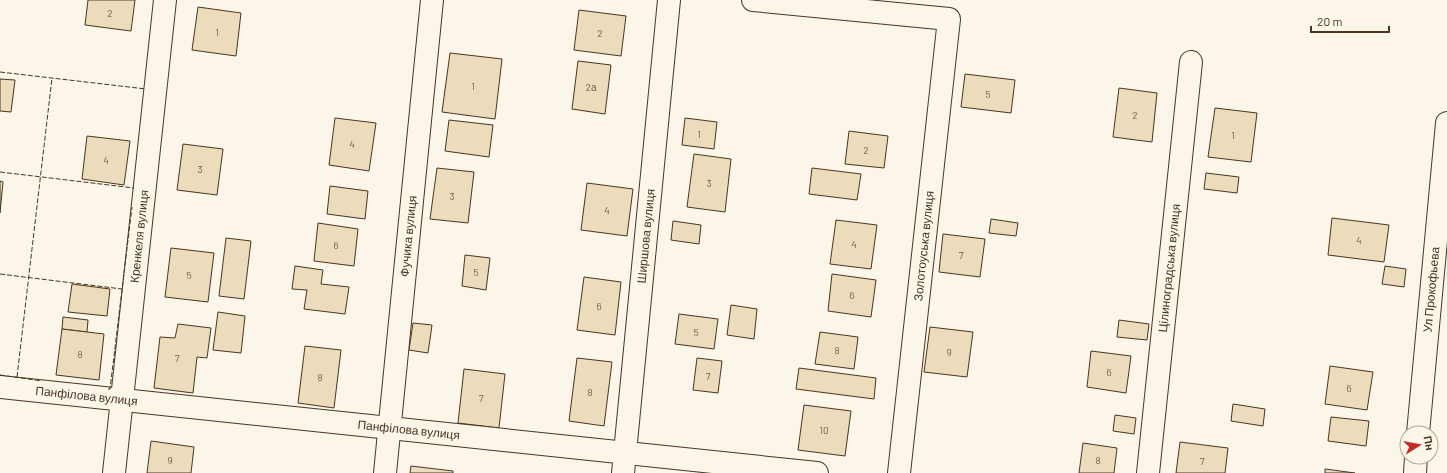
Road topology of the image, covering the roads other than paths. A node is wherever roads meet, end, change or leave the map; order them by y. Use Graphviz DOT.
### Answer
graph roads {
  1 [pos="165,0"];
  2 [pos="432,0"];
  3 [pos="669,0"];
  4 [pos="754,0"];
  5 [pos="1191,62"];
  6 [pos="1447,123"];
  7 [pos="0,387"];
  8 [pos="122,400"];
  9 [pos="1419,425"];
  10 [pos="389,428"];
  11 [pos="624,463"];
  12 [pos="114,473"];
  13 [pos="385,473"];
  14 [pos="817,473"];
  15 [pos="899,473"];
  16 [pos="1148,473"];
  1 -- 8 [label="street, Кренкеля вулиця"];
  2 -- 10 [label="street, Фучика вулиця"];
  3 -- 11 [label="street, Ширшова вулиця"];
  4 -- 15 [label="street, Золотоуська вулиця"];
  5 -- 16 [label="street, Цілиноградська вулиця"];
  6 -- 9 [label="street, Ул Прокофьева"];
  7 -- 8 [label="street, Панфілова вулиця"];
  8 -- 10 [label="street, Панфілова вулиця"];
  8 -- 12 [label="street, Кренкеля вулиця"];
  10 -- 11 [label="street, Панфілова вулиця"];
  10 -- 13 [label="street, Фучика вулиця"];
  11 -- 14 [label="street, Панфілова вулиця"];
}
